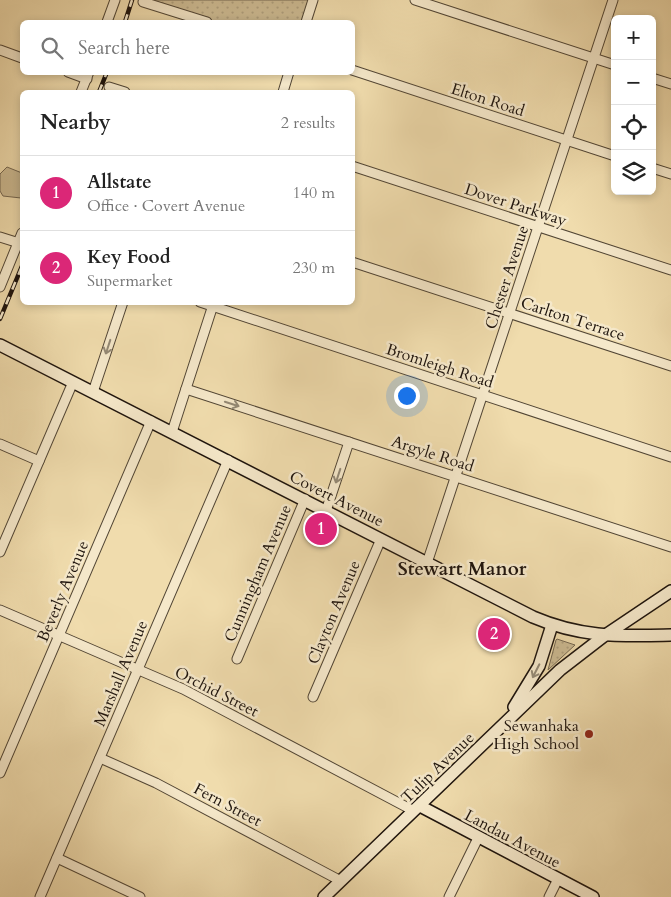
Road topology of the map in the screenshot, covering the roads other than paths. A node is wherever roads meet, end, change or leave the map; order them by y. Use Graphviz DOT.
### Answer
graph roads {
  1 [pos="115,0"];
  2 [pos="313,0"];
  3 [pos="414,0"];
  4 [pos="613,0"];
  5 [pos="143,2"];
  6 [pos="108,20"];
  7 [pos="201,20"];
  8 [pos="307,20"];
  9 [pos="0,50"];
  10 [pos="20,57"];
  11 [pos="594,59"];
  12 [pos="611,64"];
  13 [pos="355,71"];
  14 [pos="288,75"];
  15 [pos="88,76"];
  16 [pos="656,79"];
  17 [pos="671,84"];
  18 [pos="109,87"];
  19 [pos="82,90"];
  20 [pos="119,90"];
  21 [pos="284,90"];
  22 [pos="567,140"];
  23 [pos="611,155"];
  24 [pos="355,167"];
  25 [pos="656,169"];
  26 [pos="671,174"];
  27 [pos="538,227"];
  28 [pos="0,237"];
  29 [pos="20,240"];
  30 [pos="19,243"];
  31 [pos="355,263"];
  32 [pos="671,270"];
  33 [pos="0,287"];
  34 [pos="122,305"];
  35 [pos="213,305"];
  36 [pos="510,313"];
  37 [pos="0,345"];
  38 [pos="671,366"];
  39 [pos="73,382"];
  40 [pos="186,389"];
  41 [pos="93,392"];
  42 [pos="482,395"];
  43 [pos="151,421"];
  44 [pos="172,432"];
  45 [pos="349,442"];
  46 [pos="0,444"];
  47 [pos="671,457"];
  48 [pos="228,460"];
  49 [pos="39,462"];
  50 [pos="456,476"];
  51 [pos="304,500"];
  52 [pos="326,511"];
  53 [pos="3,538"];
  54 [pos="381,539"];
  55 [pos="671,547"];
  56 [pos="0,552"];
  57 [pos="427,563"];
  58 [pos="671,591"];
  59 [pos="0,610"];
  60 [pos="552,625"];
  61 [pos="59,635"];
  62 [pos="671,635"];
  63 [pos="604,636"];
  64 [pos="237,659"];
  65 [pos="138,669"];
  66 [pos="313,697"];
  67 [pos="505,723"];
  68 [pos="100,758"];
  69 [pos="0,773"];
  70 [pos="417,808"];
  71 [pos="478,838"];
  72 [pos="57,858"];
  73 [pos="558,879"];
  74 [pos="341,881"];
  75 [pos="40,897"];
  76 [pos="140,897"];
  77 [pos="324,897"];
  78 [pos="449,897"];
  79 [pos="549,897"];
  80 [pos="593,897"];
  1 -- 6 [label="street"];
  2 -- 8 [label="street"];
  3 -- 11 [label="street"];
  4 -- 11 [label="street, Chester Avenue"];
  5 -- 7 [label="street"];
  9 -- 10 [label="street"];
  11 -- 12 [label="street"];
  11 -- 22 [label="street, Chester Avenue"];
  13 -- 22 [label="street, Elton Road"];
  14 -- 21 [label="street"];
  15 -- 19 [label="street"];
  16 -- 17 [label="street"];
  18 -- 20 [label="street"];
  22 -- 23 [label="street, Elton Road"];
  22 -- 27 [label="street, Chester Avenue"];
  24 -- 27 [label="street, Dover Parkway"];
  25 -- 26 [label="street"];
  27 -- 32 [label="street, Dover Parkway"];
  27 -- 36 [label="street, Chester Avenue"];
  28 -- 30 [label="street"];
  29 -- 30 [label="street"];
  30 -- 33 [label="street"];
  31 -- 36 [label="street, Carlton Terrace"];
  34 -- 41 [label="street, one-way"];
  35 -- 40 [label="street"];
  35 -- 42 [label="street, Bromleigh Road"];
  36 -- 38 [label="street, Carlton Terrace"];
  36 -- 42 [label="street, Chester Avenue"];
  37 -- 39 [label="main road, Covert Avenue"];
  39 -- 41 [label="main road, Covert Avenue"];
  39 -- 49 [label="street"];
  40 -- 44 [label="street"];
  40 -- 45 [label="street, Argyle Road, one-way"];
  41 -- 43 [label="main road, Covert Avenue"];
  42 -- 47 [label="street, Bromleigh Road"];
  42 -- 50 [label="street, Chester Avenue"];
  43 -- 44 [label="main road, Covert Avenue"];
  43 -- 61 [label="street, Beverly Avenue"];
  44 -- 48 [label="main road, Covert Avenue"];
  45 -- 50 [label="street, Argyle Road"];
  45 -- 52 [label="street, one-way"];
  46 -- 49 [label="street"];
  48 -- 51 [label="main road, Covert Avenue"];
  48 -- 65 [label="street, Marshall Avenue"];
  49 -- 53 [label="street"];
  50 -- 55 [label="street, Argyle Road"];
  50 -- 57 [label="street, Chester Avenue"];
  51 -- 52 [label="main road, Covert Avenue"];
  51 -- 64 [label="street, Cunningham Avenue"];
  52 -- 54 [label="main road, Covert Avenue"];
  53 -- 56 [label="street"];
  54 -- 57 [label="main road, Covert Avenue"];
  54 -- 66 [label="street, Clayton Avenue"];
  57 -- 60 [label="main road, Covert Avenue"];
  58 -- 63 [label="main road, Tulip Avenue"];
  59 -- 61 [label="street, Orchid Street"];
  60 -- 63 [label="main road, Covert Avenue"];
  60 -- 67 [label="main road, one-way"];
  61 -- 65 [label="street, Orchid Street"];
  61 -- 69 [label="street, Beverly Avenue"];
  62 -- 63 [label="main road, Covert Avenue"];
  63 -- 67 [label="main road, Tulip Avenue"];
  65 -- 68 [label="street, Marshall Avenue"];
  65 -- 70 [label="street, Orchid Street"];
  67 -- 70 [label="main road, Tulip Avenue"];
  68 -- 72 [label="street, Marshall Avenue"];
  68 -- 74 [label="street, Fern Street"];
  70 -- 71 [label="main road, Landau Avenue"];
  70 -- 74 [label="main road, Tulip Avenue"];
  71 -- 73 [label="main road, Landau Avenue"];
  71 -- 78 [label="street"];
  72 -- 75 [label="street, Marshall Avenue"];
  72 -- 76 [label="street"];
  73 -- 79 [label="street"];
  73 -- 80 [label="main road, Landau Avenue"];
  74 -- 77 [label="main road, Tulip Avenue"];
}
